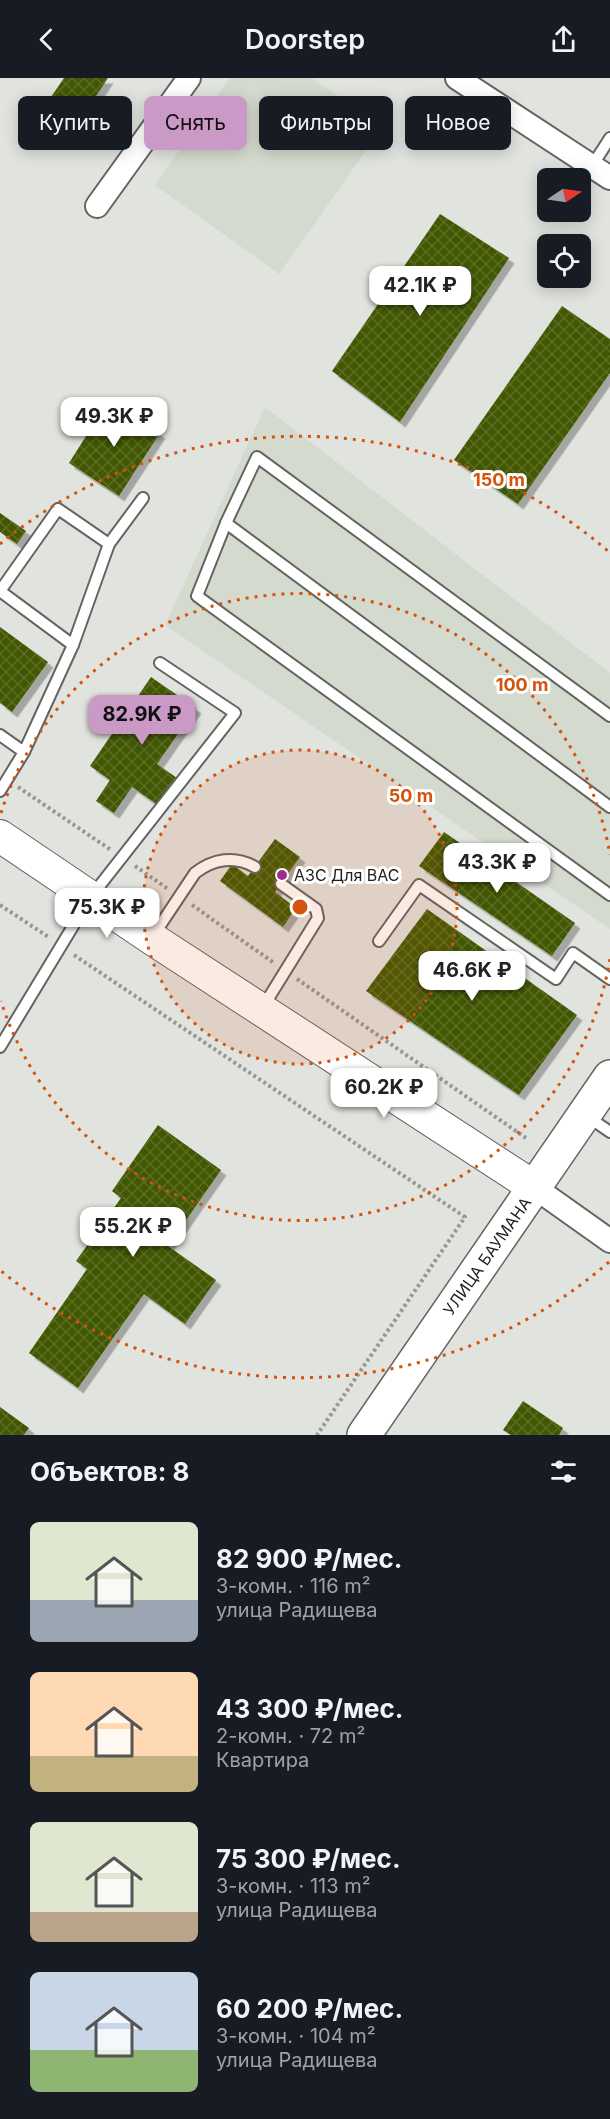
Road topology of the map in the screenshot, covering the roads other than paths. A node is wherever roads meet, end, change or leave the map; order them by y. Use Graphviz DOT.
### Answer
graph roads {
  1 [pos="189,78"];
  2 [pos="457,78"];
  3 [pos="610,138"];
  4 [pos="601,172"];
  5 [pos="97,206"];
  6 [pos="143,498"];
  7 [pos="226,523"];
  8 [pos="109,544"];
  9 [pos="0,591"];
  10 [pos="73,645"];
  11 [pos="160,663"];
  12 [pos="610,716"];
  13 [pos="0,735"];
  14 [pos="24,752"];
  15 [pos="0,791"];
  16 [pos="610,807"];
  17 [pos="0,836"];
  18 [pos="255,867"];
  19 [pos="281,884"];
  20 [pos="610,895"];
  21 [pos="90,898"];
  22 [pos="151,938"];
  23 [pos="379,940"];
  24 [pos="610,979"];
  25 [pos="261,1010"];
  26 [pos="0,1047"];
  27 [pos="610,1077"];
  28 [pos="597,1123"];
  29 [pos="534,1188"];
  30 [pos="610,1241"];
  31 [pos="364,1435"];
  1 -- 5 [label="street"];
  2 -- 4 [label="street"];
  3 -- 4 [label="lane"];
  6 -- 8 [label="lane"];
  7 -- 12 [label="lane"];
  7 -- 16 [label="lane"];
  7 -- 20 [label="lane"];
  8 -- 9 [label="lane"];
  8 -- 10 [label="lane"];
  9 -- 10 [label="lane"];
  10 -- 14 [label="lane"];
  11 -- 21 [label="lane"];
  13 -- 14 [label="lane"];
  14 -- 15 [label="lane"];
  17 -- 21 [label="street"];
  18 -- 22 [label="lane"];
  19 -- 25 [label="lane"];
  21 -- 22 [label="street"];
  21 -- 26 [label="lane"];
  22 -- 25 [label="street"];
  23 -- 24 [label="lane"];
  25 -- 29 [label="street"];
  27 -- 28 [label="main road, УЛИЦА БАУМАНА"];
  28 -- 29 [label="main road, УЛИЦА БАУМАНА"];
  29 -- 30 [label="street"];
  29 -- 31 [label="main road, УЛИЦА БАУМАНА"];
}
